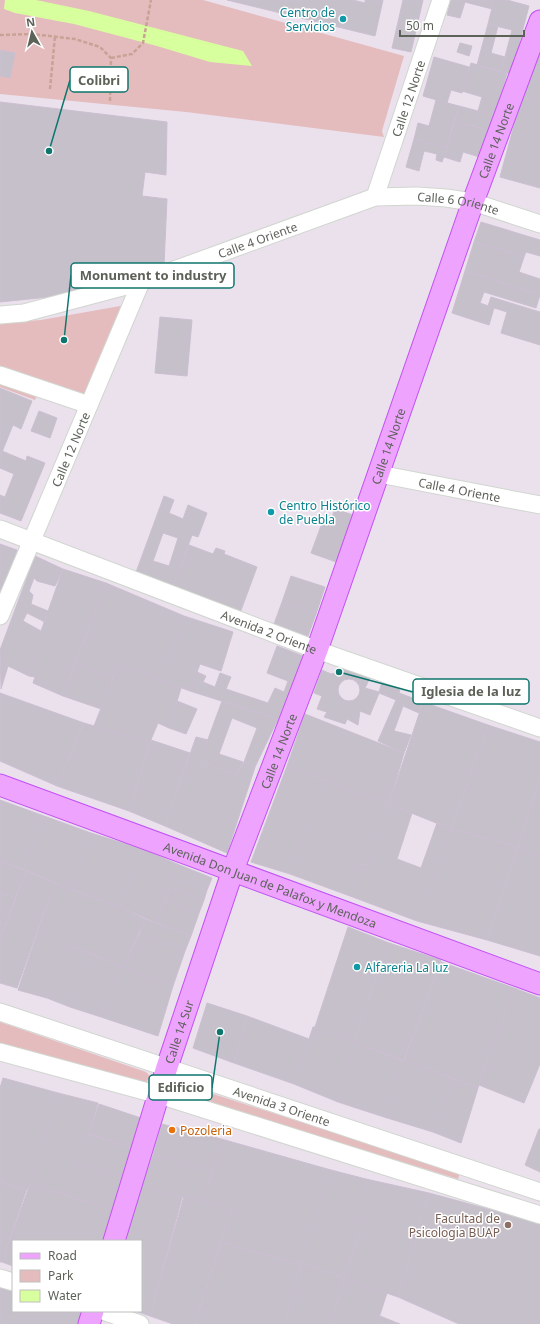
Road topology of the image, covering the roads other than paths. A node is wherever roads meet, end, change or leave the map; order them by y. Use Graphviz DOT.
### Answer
graph roads {
  1 [pos="441,0"];
  2 [pos="540,21"];
  3 [pos="375,197"];
  4 [pos="473,202"];
  5 [pos="540,224"];
  6 [pos="141,282"];
  7 [pos="0,315"];
  8 [pos="0,375"];
  9 [pos="88,405"];
  10 [pos="379,474"];
  11 [pos="540,505"];
  12 [pos="0,529"];
  13 [pos="31,541"];
  14 [pos="0,616"];
  15 [pos="317,650"];
  16 [pos="540,728"];
  17 [pos="0,785"];
  18 [pos="233,870"];
  19 [pos="540,984"];
  20 [pos="0,1012"];
  21 [pos="0,1052"];
  22 [pos="167,1067"];
  23 [pos="159,1095"];
  24 [pos="540,1192"];
  25 [pos="540,1215"];
  26 [pos="114,1240"];
  27 [pos="0,1278"];
  28 [pos="12,1282"];
  29 [pos="93,1312"];
  30 [pos="106,1312"];
  31 [pos="89,1324"];
  32 [pos="140,1324"];
  1 -- 3 [label="street, Calle 12 Norte"];
  2 -- 4 [label="main road, Calle 14 Norte"];
  3 -- 4 [label="street, Calle 6 Oriente"];
  3 -- 6 [label="street, Calle 4 Oriente"];
  4 -- 5 [label="street, Calle 6 Oriente"];
  4 -- 10 [label="main road, Calle 14 Norte"];
  6 -- 7 [label="street, Calle 4 Oriente"];
  6 -- 9 [label="street, Calle 12 Norte"];
  8 -- 9 [label="street"];
  9 -- 13 [label="street, Calle 12 Norte"];
  10 -- 11 [label="street, Calle 4 Oriente"];
  10 -- 15 [label="main road, Calle 14 Norte"];
  12 -- 13 [label="street, Avenida 2 Oriente"];
  13 -- 14 [label="street, Calle 12 Norte"];
  13 -- 15 [label="street, Avenida 2 Oriente"];
  15 -- 16 [label="street, Avenida 2 Oriente"];
  15 -- 18 [label="main road, Calle 14 Norte"];
  17 -- 18 [label="main road, Avenida Don Juan de Palafox y Mendoza"];
  18 -- 19 [label="main road, Avenida Don Juan de Palafox y Mendoza"];
  18 -- 22 [label="main road, Calle 14 Sur"];
  20 -- 22 [label="street, Avenida 3 Oriente"];
  21 -- 23 [label="street"];
  22 -- 23 [label="main road, Calle 14 Sur"];
  22 -- 24 [label="street, Avenida 3 Oriente"];
  23 -- 25 [label="street"];
  23 -- 26 [label="main road, Calle 14 Sur"];
  27 -- 28 [label="street"];
  29 -- 31 [label="main road"];
  30 -- 32 [label="street"];
}
